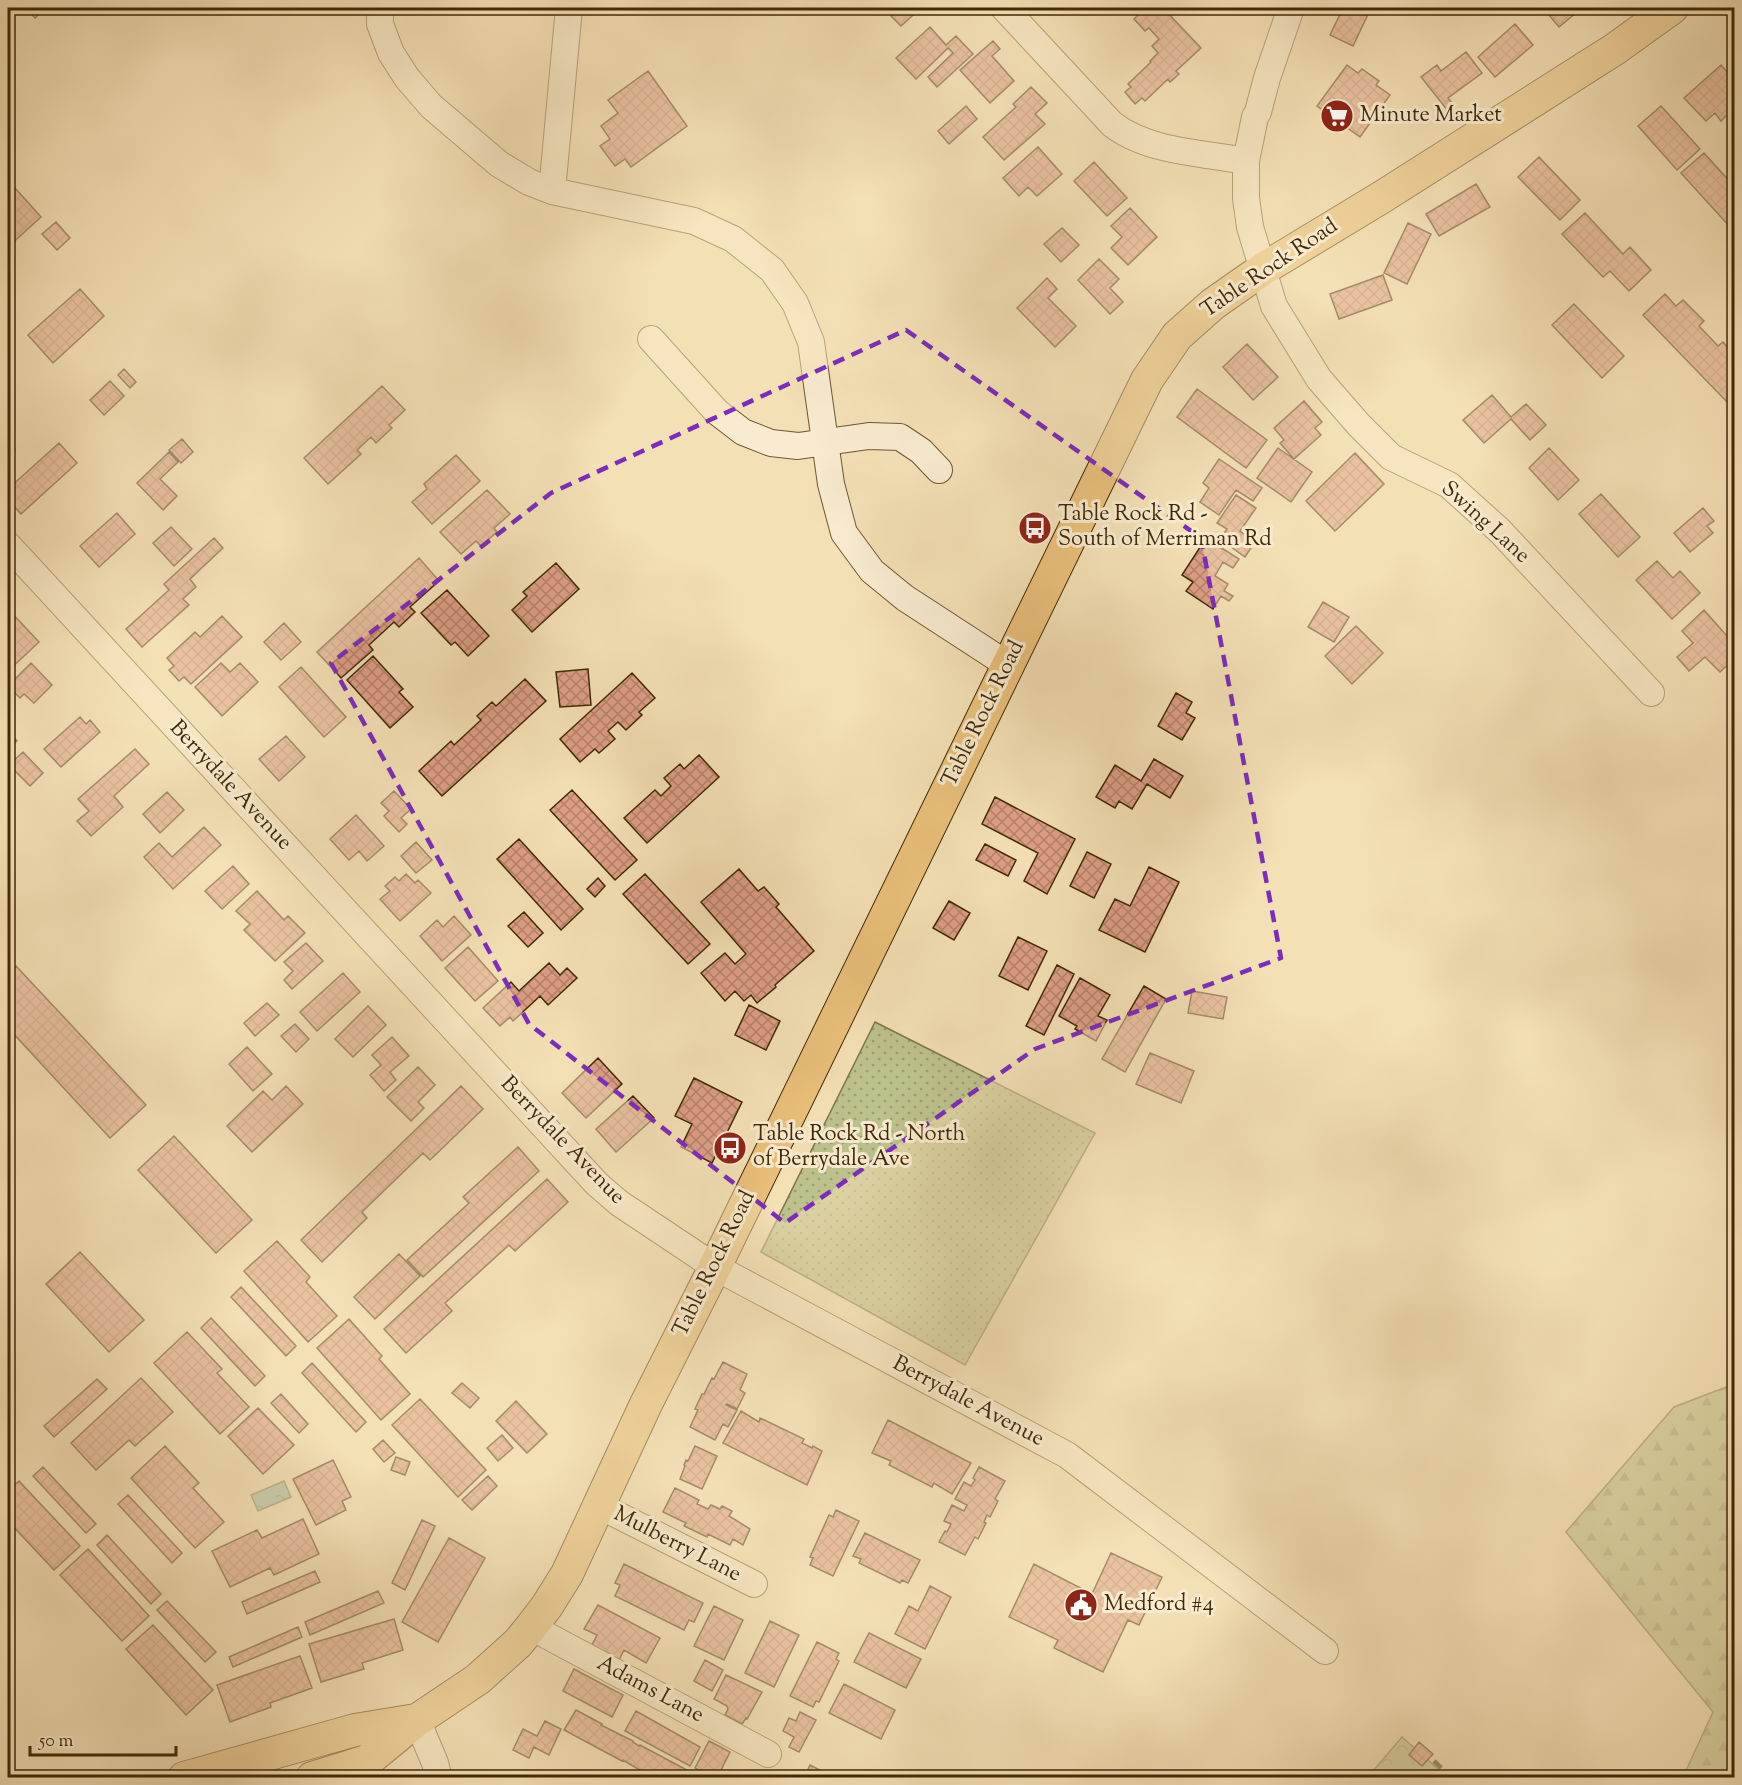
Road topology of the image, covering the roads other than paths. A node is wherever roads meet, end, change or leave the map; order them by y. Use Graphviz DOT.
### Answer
graph roads {
  1 [pos="380,8"];
  2 [pos="569,8"];
  3 [pos="1004,8"];
  4 [pos="1291,8"];
  5 [pos="1672,8"];
  6 [pos="1246,160"];
  7 [pos="552,190"];
  8 [pos="1263,269"];
  9 [pos="651,339"];
  10 [pos="826,442"];
  11 [pos="939,470"];
  12 [pos="8,545"];
  13 [pos="1008,665"];
  14 [pos="1651,693"];
  15 [pos="715,1267"];
  16 [pos="600,1506"];
  17 [pos="754,1584"];
  18 [pos="531,1627"];
  19 [pos="1325,1652"];
  20 [pos="417,1720"];
  21 [pos="768,1754"];
  22 [pos="183,1778"];
  23 [pos="312,1778"];
  24 [pos="439,1778"];
  1 -- 7 [label="street"];
  2 -- 7 [label="street"];
  3 -- 6 [label="street"];
  4 -- 6 [label="street, Swing Lane"];
  5 -- 8 [label="main road, Table Rock Road"];
  6 -- 8 [label="street, Swing Lane"];
  7 -- 10 [label="street"];
  8 -- 13 [label="main road, Table Rock Road"];
  8 -- 14 [label="street, Swing Lane"];
  9 -- 10 [label="street"];
  10 -- 11 [label="street"];
  10 -- 13 [label="street"];
  12 -- 15 [label="street, Berrydale Avenue"];
  13 -- 15 [label="main road, Table Rock Road"];
  15 -- 16 [label="main road, Table Rock Road"];
  15 -- 19 [label="street, Berrydale Avenue"];
  16 -- 17 [label="street, Mulberry Lane"];
  16 -- 18 [label="main road, Table Rock Road"];
  18 -- 20 [label="main road, Table Rock Road"];
  18 -- 21 [label="street, Adams Lane"];
  20 -- 22 [label="main road"];
  20 -- 23 [label="main road, Table Rock Road"];
  20 -- 24 [label="street"];
}
